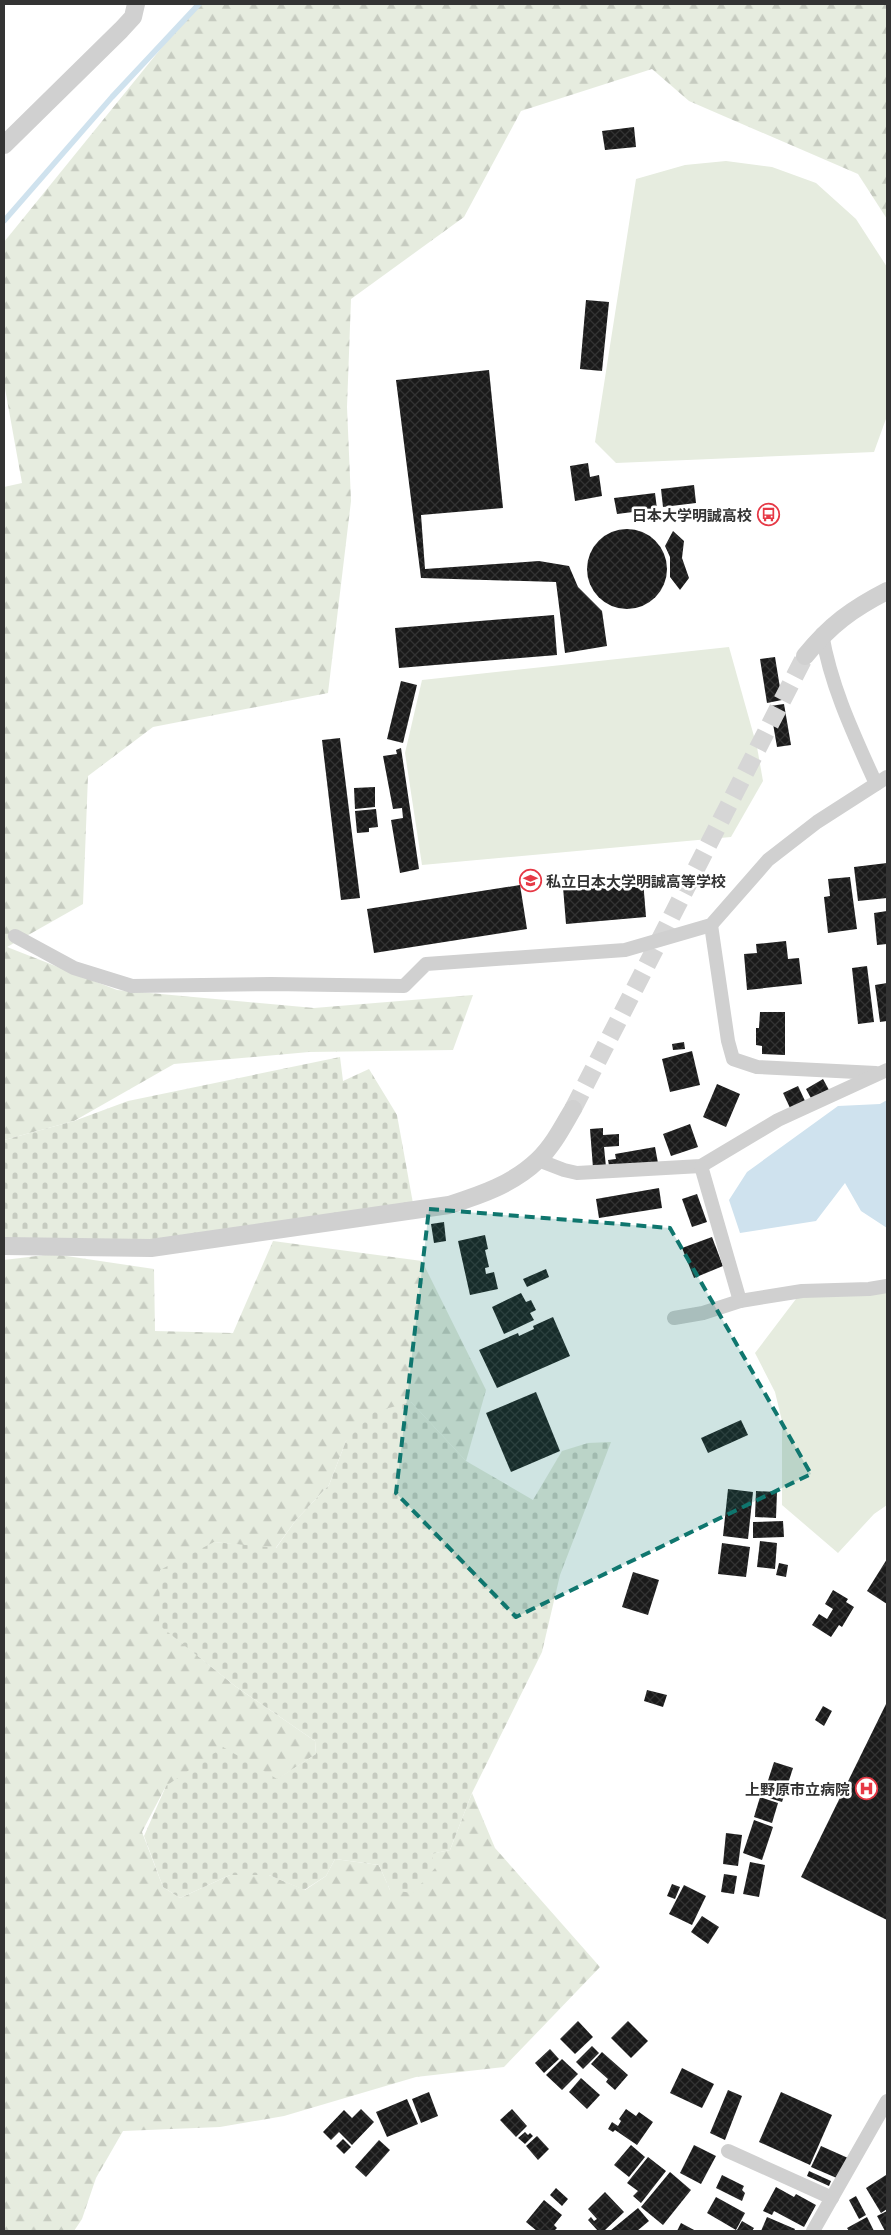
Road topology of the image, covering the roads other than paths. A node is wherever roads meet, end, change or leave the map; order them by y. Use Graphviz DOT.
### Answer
graph roads {
  1 [pos="136,4"];
  2 [pos="4,145"];
  3 [pos="887,591"];
  4 [pos="822,634"];
  5 [pos="805,656"];
  6 [pos="882,780"];
  7 [pos="710,925"];
  8 [pos="16,936"];
  9 [pos="883,1072"];
  10 [pos="573,1109"];
  11 [pos="538,1160"];
  12 [pos="701,1166"];
  13 [pos="4,1246"];
  14 [pos="887,1286"];
  15 [pos="740,1301"];
  16 [pos="674,1318"];
  17 [pos="887,2101"];
  18 [pos="728,2151"];
  19 [pos="832,2198"];
  20 [pos="813,2231"];
  1 -- 2 [label="street"];
  3 -- 4 [label="street"];
  4 -- 5 [label="street"];
  4 -- 6 [label="street"];
  6 -- 7 [label="street"];
  7 -- 8 [label="street"];
  7 -- 9 [label="street"];
  9 -- 12 [label="street"];
  10 -- 11 [label="street"];
  11 -- 12 [label="street"];
  11 -- 13 [label="street"];
  12 -- 15 [label="street"];
  14 -- 15 [label="street"];
  15 -- 16 [label="street"];
  17 -- 19 [label="street"];
  18 -- 19 [label="street"];
  19 -- 20 [label="street"];
}
